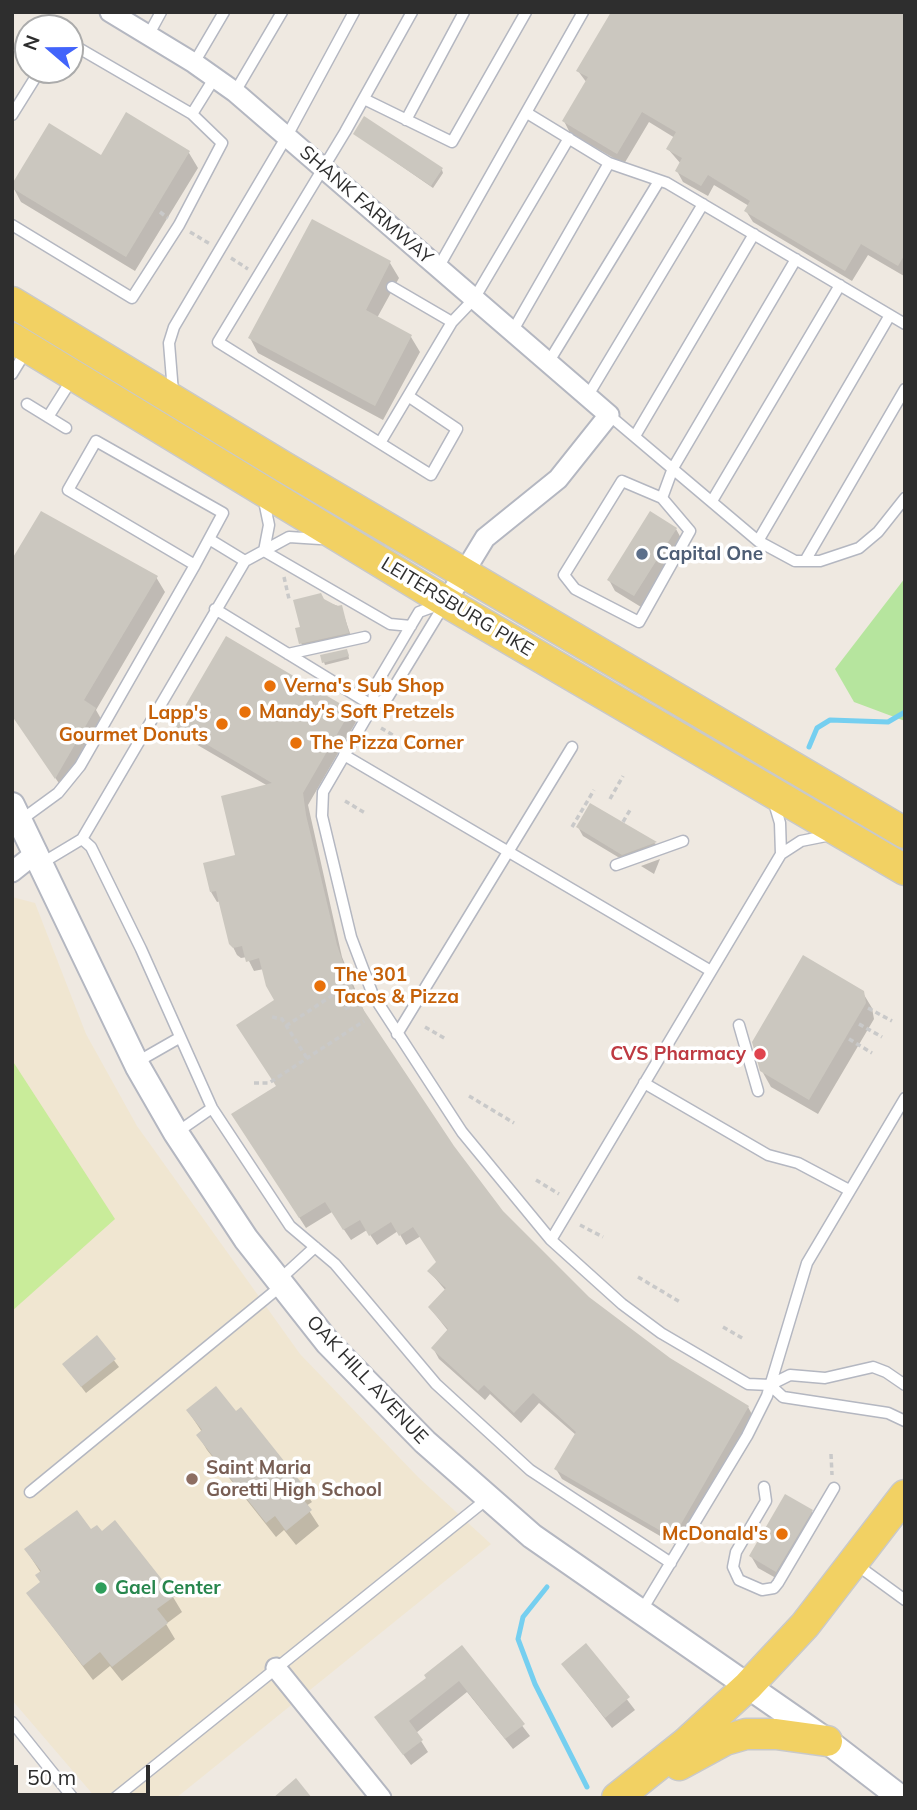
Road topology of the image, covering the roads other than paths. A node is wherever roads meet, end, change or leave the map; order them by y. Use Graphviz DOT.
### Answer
graph roads {
  1 [pos="110,12"];
  2 [pos="162,12"];
  3 [pos="224,12"];
  4 [pos="282,12"];
  5 [pos="354,12"];
  6 [pos="412,12"];
  7 [pos="464,12"];
  8 [pos="526,12"];
  9 [pos="583,12"];
  10 [pos="149,34"];
  11 [pos="84,51"];
  12 [pos="194,63"];
  13 [pos="215,77"];
  14 [pos="31,84"];
  15 [pos="235,92"];
  16 [pos="364,99"];
  17 [pos="527,113"];
  18 [pos="192,114"];
  19 [pos="12,115"];
  20 [pos="406,120"];
  21 [pos="287,136"];
  22 [pos="569,138"];
  23 [pos="609,163"];
  24 [pos="322,166"];
  25 [pos="659,181"];
  26 [pos="703,204"];
  27 [pos="12,225"];
  28 [pos="754,234"];
  29 [pos="796,259"];
  30 [pos="438,268"];
  31 [pos="840,285"];
  32 [pos="392,287"];
  33 [pos="474,299"];
  34 [pos="12,303"];
  35 [pos="890,315"];
  36 [pos="452,323"];
  37 [pos="905,324"];
  38 [pos="511,332"];
  39 [pos="20,343"];
  40 [pos="548,363"];
  41 [pos="12,374"];
  42 [pos="74,375"];
  43 [pos="905,389"];
  44 [pos="408,396"];
  45 [pos="587,398"];
  46 [pos="174,399"];
  47 [pos="27,404"];
  48 [pos="609,415"];
  49 [pos="48,417"];
  50 [pos="66,428"];
  51 [pos="635,436"];
  52 [pos="380,443"];
  53 [pos="673,468"];
  54 [pos="246,478"];
  55 [pos="662,498"];
  56 [pos="905,498"];
  57 [pos="712,501"];
  58 [pos="209,539"];
  59 [pos="758,541"];
  60 [pos="354,545"];
  61 [pos="264,551"];
  62 [pos="244,561"];
  63 [pos="805,561"];
  64 [pos="195,565"];
  65 [pos="464,572"];
  66 [pos="446,602"];
  67 [pos="215,609"];
  68 [pos="411,626"];
  69 [pos="365,637"];
  70 [pos="288,654"];
  71 [pos="373,706"];
  72 [pos="572,747"];
  73 [pos="344,755"];
  74 [pos="770,793"];
  75 [pos="16,813"];
  76 [pos="905,833"];
  77 [pos="840,834"];
  78 [pos="82,839"];
  79 [pos="683,841"];
  80 [pos="508,852"];
  81 [pos="780,854"];
  82 [pos="40,858"];
  83 [pos="616,865"];
  84 [pos="905,870"];
  85 [pos="12,872"];
  86 [pos="711,971"];
  87 [pos="739,1025"];
  88 [pos="397,1034"];
  89 [pos="179,1038"];
  90 [pos="136,1063"];
  91 [pos="644,1083"];
  92 [pos="758,1091"];
  93 [pos="905,1098"];
  94 [pos="212,1108"];
  95 [pos="176,1133"];
  96 [pos="849,1190"];
  97 [pos="551,1240"];
  98 [pos="315,1247"];
  99 [pos="280,1283"];
  100 [pos="905,1384"];
  101 [pos="771,1385"];
  102 [pos="905,1422"];
  103 [pos="764,1486"];
  104 [pos="834,1488"];
  105 [pos="30,1492"];
  106 [pos="905,1495"];
  107 [pos="486,1499"];
  108 [pos="671,1563"];
  109 [pos="856,1564"];
  110 [pos="905,1600"];
  111 [pos="640,1614"];
  112 [pos="276,1668"];
  113 [pos="748,1686"];
  114 [pos="12,1722"];
  115 [pos="827,1741"];
  116 [pos="73,1798"];
  117 [pos="115,1798"];
  118 [pos="381,1798"];
  119 [pos="619,1798"];
  120 [pos="901,1798"];
  1 -- 10 [label="street, SHANK FARMWAY"];
  2 -- 10 [label="lane"];
  3 -- 12 [label="lane"];
  4 -- 15 [label="lane"];
  5 -- 21 [label="lane"];
  6 -- 16 [label="lane"];
  7 -- 20 [label="lane"];
  8 -- 20 [label="lane"];
  9 -- 17 [label="lane"];
  10 -- 12 [label="street, SHANK FARMWAY"];
  11 -- 18 [label="lane"];
  12 -- 13 [label="street, SHANK FARMWAY"];
  13 -- 15 [label="street, SHANK FARMWAY"];
  13 -- 18 [label="lane"];
  14 -- 19 [label="lane"];
  15 -- 21 [label="street, SHANK FARMWAY"];
  16 -- 20 [label="lane"];
  16 -- 24 [label="lane"];
  17 -- 22 [label="lane"];
  17 -- 30 [label="lane"];
  18 -- 27 [label="lane"];
  21 -- 24 [label="street, SHANK FARMWAY"];
  21 -- 46 [label="lane"];
  22 -- 23 [label="lane"];
  22 -- 33 [label="lane"];
  23 -- 25 [label="lane"];
  23 -- 38 [label="lane"];
  24 -- 30 [label="street, SHANK FARMWAY"];
  24 -- 52 [label="lane"];
  25 -- 26 [label="lane"];
  25 -- 40 [label="lane"];
  26 -- 28 [label="lane"];
  26 -- 45 [label="lane"];
  28 -- 29 [label="lane"];
  28 -- 51 [label="lane"];
  29 -- 31 [label="lane"];
  29 -- 53 [label="lane"];
  30 -- 33 [label="street, SHANK FARMWAY"];
  31 -- 35 [label="lane"];
  31 -- 57 [label="lane"];
  32 -- 36 [label="lane"];
  33 -- 36 [label="lane"];
  33 -- 38 [label="street, SHANK FARMWAY"];
  34 -- 46 [label="main road, LEITERSBURG PIKE"];
  35 -- 37 [label="lane"];
  35 -- 59 [label="lane"];
  36 -- 44 [label="lane"];
  38 -- 40 [label="street, SHANK FARMWAY"];
  39 -- 41 [label="lane"];
  39 -- 42 [label="main road, LEITERSBURG PIKE"];
  40 -- 45 [label="street, SHANK FARMWAY"];
  42 -- 49 [label="lane"];
  42 -- 54 [label="main road, LEITERSBURG PIKE"];
  43 -- 63 [label="lane"];
  44 -- 52 [label="lane"];
  44 -- 52 [label="lane"];
  45 -- 48 [label="street, SHANK FARMWAY"];
  46 -- 65 [label="main road, LEITERSBURG PIKE"];
  47 -- 49 [label="lane"];
  48 -- 51 [label="lane"];
  48 -- 65 [label="street"];
  49 -- 50 [label="lane"];
  51 -- 53 [label="lane"];
  53 -- 55 [label="lane"];
  53 -- 57 [label="lane"];
  54 -- 60 [label="main road, LEITERSBURG PIKE"];
  54 -- 61 [label="lane"];
  55 -- 55 [label="lane"];
  56 -- 63 [label="lane"];
  57 -- 59 [label="lane"];
  58 -- 62 [label="lane"];
  58 -- 64 [label="lane"];
  58 -- 64 [label="lane"];
  59 -- 63 [label="lane"];
  60 -- 61 [label="lane"];
  60 -- 66 [label="main road, LEITERSBURG PIKE"];
  61 -- 62 [label="lane"];
  61 -- 68 [label="lane"];
  62 -- 67 [label="lane"];
  64 -- 75 [label="lane"];
  65 -- 66 [label="street"];
  65 -- 76 [label="main road, LEITERSBURG PIKE"];
  66 -- 68 [label="lane"];
  66 -- 71 [label="lane"];
  66 -- 74 [label="main road, LEITERSBURG PIKE"];
  67 -- 70 [label="lane"];
  67 -- 78 [label="lane"];
  68 -- 71 [label="lane"];
  69 -- 70 [label="lane"];
  70 -- 71 [label="lane"];
  71 -- 73 [label="lane"];
  72 -- 80 [label="lane"];
  73 -- 80 [label="lane"];
  73 -- 88 [label="lane"];
  74 -- 77 [label="main road, LEITERSBURG PIKE"];
  74 -- 81 [label="lane"];
  75 -- 82 [label="street, OAK HILL AVENUE"];
  77 -- 81 [label="lane"];
  77 -- 84 [label="main road, LEITERSBURG PIKE"];
  78 -- 82 [label="lane"];
  78 -- 89 [label="lane"];
  79 -- 83 [label="lane"];
  80 -- 86 [label="lane"];
  80 -- 88 [label="lane"];
  81 -- 86 [label="lane"];
  82 -- 85 [label="street"];
  82 -- 90 [label="street, OAK HILL AVENUE"];
  86 -- 91 [label="lane"];
  87 -- 92 [label="lane"];
  88 -- 97 [label="lane"];
  89 -- 90 [label="lane"];
  89 -- 94 [label="lane"];
  90 -- 95 [label="street, OAK HILL AVENUE"];
  91 -- 96 [label="lane"];
  91 -- 97 [label="lane"];
  93 -- 96 [label="lane"];
  94 -- 95 [label="lane"];
  94 -- 98 [label="lane"];
  95 -- 99 [label="street, OAK HILL AVENUE"];
  96 -- 101 [label="lane"];
  97 -- 101 [label="lane"];
  98 -- 99 [label="lane"];
  98 -- 108 [label="lane"];
  99 -- 105 [label="lane"];
  99 -- 107 [label="street, OAK HILL AVENUE"];
  100 -- 101 [label="lane"];
  101 -- 102 [label="lane"];
  101 -- 108 [label="lane"];
  103 -- 104 [label="lane"];
  106 -- 109 [label="main road"];
  107 -- 111 [label="street, OAK HILL AVENUE"];
  107 -- 112 [label="lane"];
  108 -- 111 [label="lane"];
  109 -- 110 [label="lane"];
  109 -- 113 [label="main road"];
  111 -- 113 [label="street, OAK HILL AVENUE"];
  112 -- 117 [label="lane"];
  112 -- 118 [label="street"];
  113 -- 115 [label="street, OAK HILL AVENUE"];
  113 -- 119 [label="main road"];
  114 -- 116 [label="lane"];
  115 -- 119 [label="main road"];
  115 -- 120 [label="street, OAK HILL AVENUE"];
}
